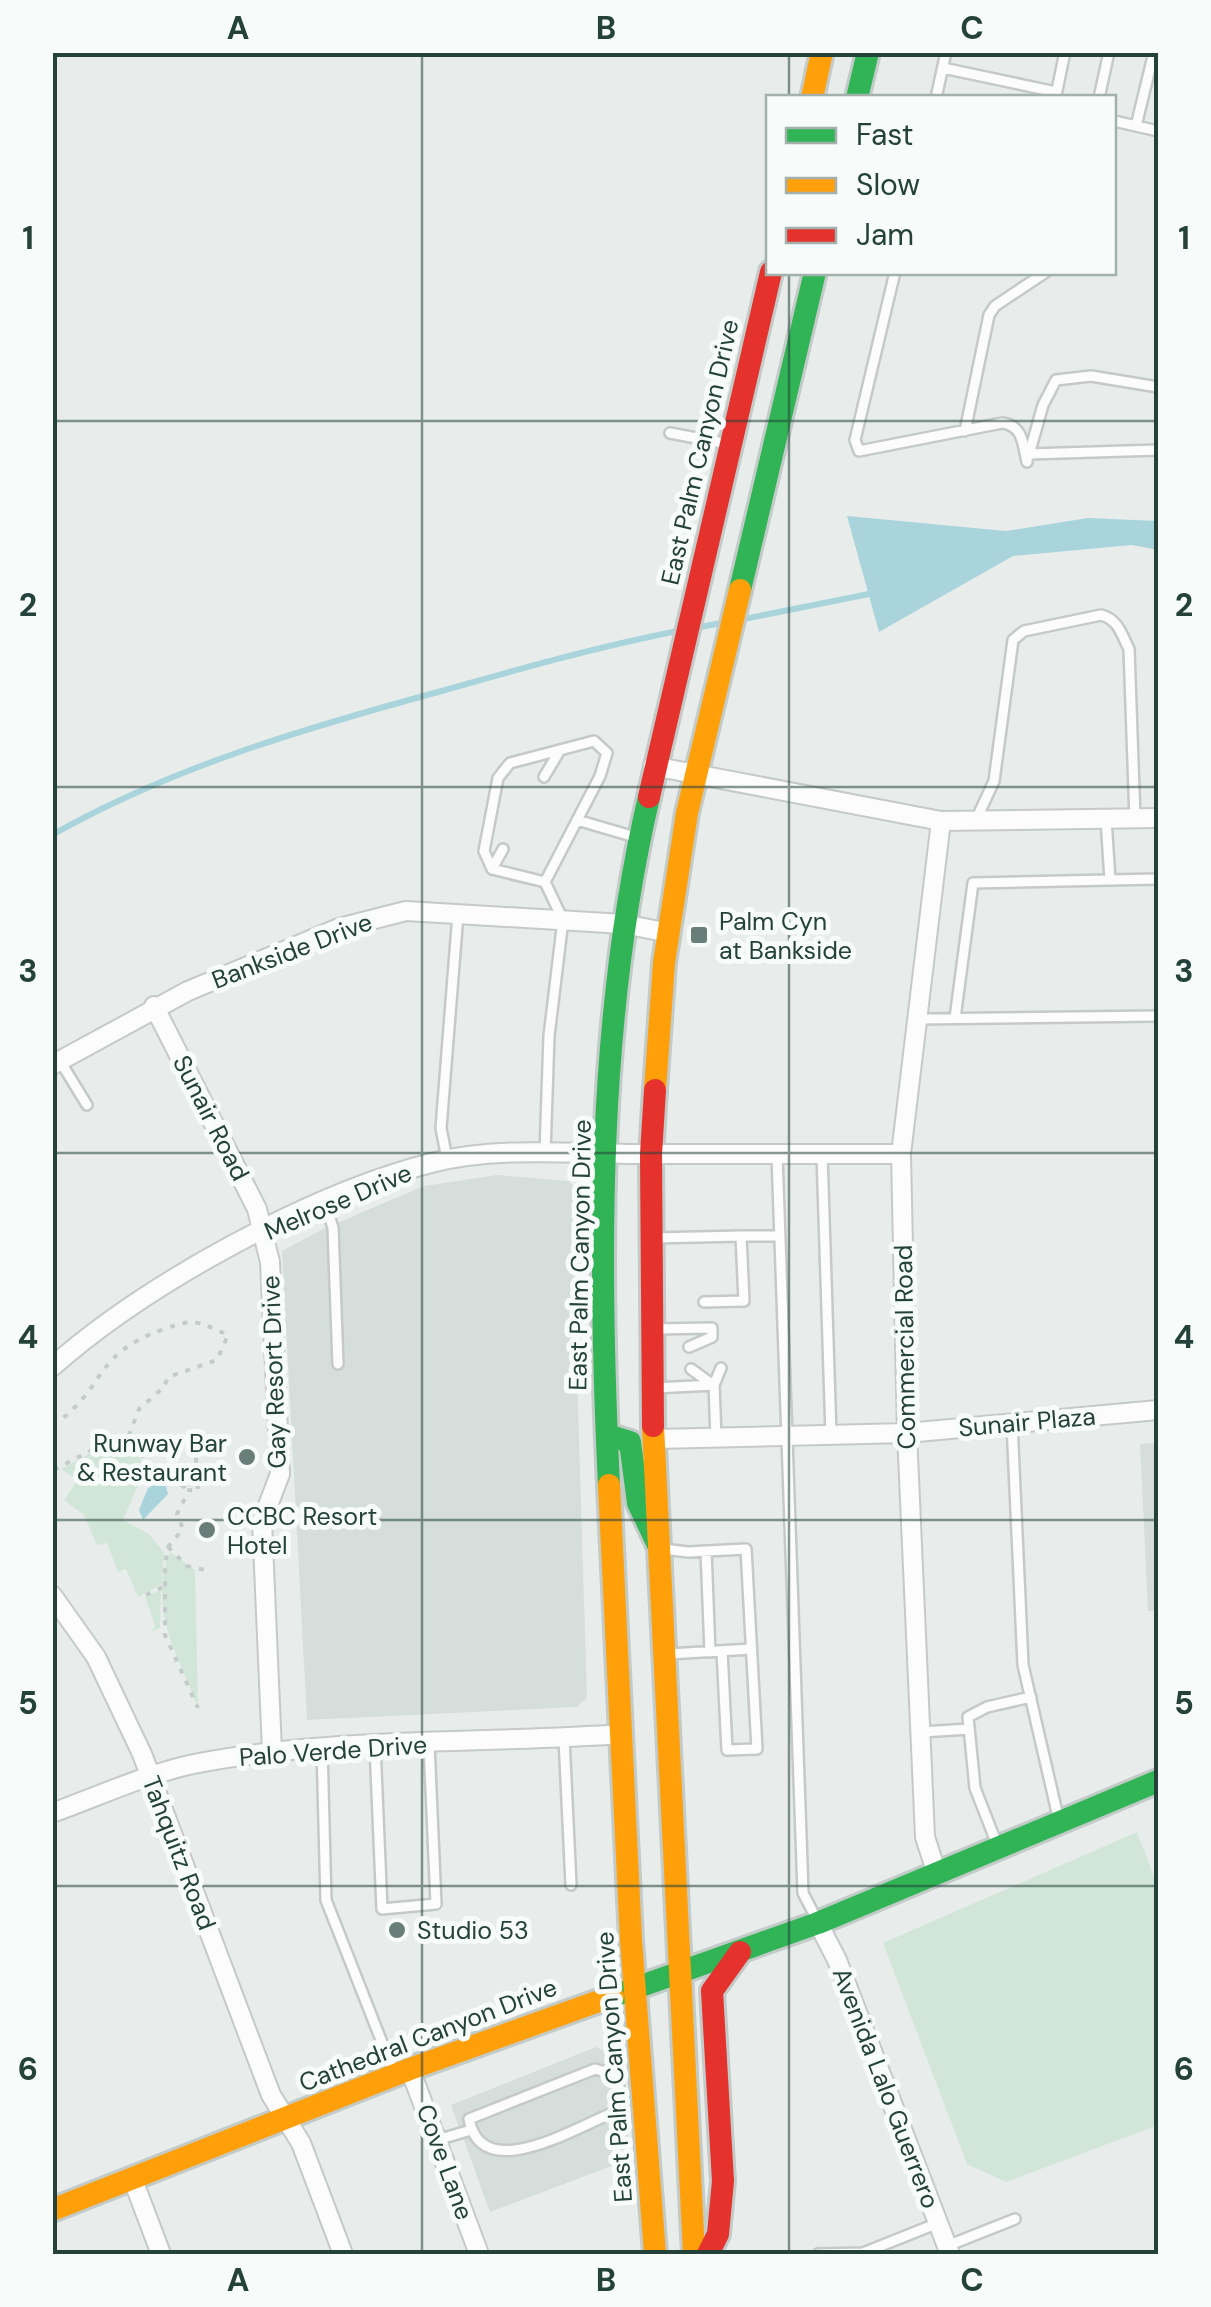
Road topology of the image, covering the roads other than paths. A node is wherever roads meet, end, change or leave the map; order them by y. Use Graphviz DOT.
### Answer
graph roads {
  1 [pos="822,52"];
  2 [pos="868,52"];
  3 [pos="946,52"];
  4 [pos="1065,52"];
  5 [pos="1109,52"];
  6 [pos="1154,52"];
  7 [pos="943,68"];
  8 [pos="813,95"];
  9 [pos="857,95"];
  10 [pos="937,95"];
  11 [pos="1056,95"];
  12 [pos="1100,95"];
  13 [pos="1116,121"];
  14 [pos="1136,126"];
  15 [pos="1158,131"];
  16 [pos="770,275"];
  17 [pos="814,275"];
  18 [pos="894,275"];
  19 [pos="1042,275"];
  20 [pos="1158,387"];
  21 [pos="965,431"];
  22 [pos="670,434"];
  23 [pos="731,444"];
  24 [pos="1158,450"];
  25 [pos="1029,454"];
  26 [pos="560,750"];
  27 [pos="653,766"];
  28 [pos="695,774"];
  29 [pos="544,777"];
  30 [pos="1135,818"];
  31 [pos="1158,818"];
  32 [pos="1106,819"];
  33 [pos="577,820"];
  34 [pos="941,820"];
  35 [pos="976,820"];
  36 [pos="638,838"];
  37 [pos="503,849"];
  38 [pos="492,869"];
  39 [pos="1158,879"];
  40 [pos="1110,880"];
  41 [pos="544,882"];
  42 [pos="458,914"];
  43 [pos="563,920"];
  44 [pos="624,924"];
  45 [pos="669,932"];
  46 [pos="154,1006"];
  47 [pos="1158,1016"];
  48 [pos="917,1018"];
  49 [pos="954,1018"];
  50 [pos="56,1063"];
  51 [pos="87,1105"];
  52 [pos="545,1153"];
  53 [pos="606,1153"];
  54 [pos="651,1154"];
  55 [pos="777,1154"];
  56 [pos="822,1154"];
  57 [pos="901,1154"];
  58 [pos="448,1161"];
  59 [pos="325,1202"];
  60 [pos="264,1231"];
  61 [pos="742,1236"];
  62 [pos="780,1236"];
  63 [pos="651,1238"];
  64 [pos="704,1302"];
  65 [pos="650,1329"];
  66 [pos="709,1342"];
  67 [pos="720,1346"];
  68 [pos="689,1347"];
  69 [pos="338,1364"];
  70 [pos="52,1366"];
  71 [pos="706,1368"];
  72 [pos="721,1368"];
  73 [pos="691,1369"];
  74 [pos="714,1386"];
  75 [pos="652,1388"];
  76 [pos="1158,1410"];
  77 [pos="1012,1423"];
  78 [pos="906,1433"];
  79 [pos="607,1435"];
  80 [pos="831,1435"];
  81 [pos="785,1436"];
  82 [pos="716,1438"];
  83 [pos="656,1439"];
  84 [pos="662,1548"];
  85 [pos="706,1551"];
  86 [pos="52,1596"];
  87 [pos="751,1650"];
  88 [pos="722,1651"];
  89 [pos="710,1652"];
  90 [pos="666,1654"];
  91 [pos="1031,1697"];
  92 [pos="969,1729"];
  93 [pos="920,1732"];
  94 [pos="622,1734"];
  95 [pos="564,1738"];
  96 [pos="429,1744"];
  97 [pos="375,1746"];
  98 [pos="322,1748"];
  99 [pos="272,1751"];
  100 [pos="150,1776"];
  101 [pos="1158,1780"];
  102 [pos="52,1813"];
  103 [pos="1060,1822"];
  104 [pos="999,1848"];
  105 [pos="937,1874"];
  106 [pos="572,1884"];
  107 [pos="818,1923"];
  108 [pos="740,1952"];
  109 [pos="680,1973"];
  110 [pos="635,1988"];
  111 [pos="403,2072"];
  112 [pos="645,2084"];
  113 [pos="619,2087"];
  114 [pos="286,2120"];
  115 [pos="470,2130"];
  116 [pos="437,2140"];
  117 [pos="133,2180"];
  118 [pos="52,2210"];
  119 [pos="1015,2219"];
  120 [pos="938,2223"];
  121 [pos="714,2248"];
  122 [pos="949,2250"];
  123 [pos="161,2254"];
  124 [pos="343,2254"];
  125 [pos="480,2254"];
  126 [pos="655,2254"];
  127 [pos="694,2254"];
  128 [pos="818,2254"];
  1 -- 8 [label="main road"];
  2 -- 9 [label="main road"];
  3 -- 7 [label="lane"];
  4 -- 11 [label="lane"];
  5 -- 12 [label="lane"];
  6 -- 14 [label="lane"];
  7 -- 10 [label="lane"];
  7 -- 11 [label="lane"];
  13 -- 14 [label="lane"];
  14 -- 15 [label="lane"];
  16 -- 23 [label="main road, East Palm Canyon Drive"];
  17 -- 28 [label="main road"];
  18 -- 21 [label="lane"];
  19 -- 21 [label="lane"];
  20 -- 25 [label="lane"];
  21 -- 25 [label="lane"];
  22 -- 23 [label="lane"];
  23 -- 27 [label="main road, East Palm Canyon Drive"];
  24 -- 25 [label="lane"];
  26 -- 29 [label="lane"];
  26 -- 33 [label="lane"];
  26 -- 38 [label="lane"];
  27 -- 28 [label="street"];
  27 -- 36 [label="main road, East Palm Canyon Drive"];
  28 -- 34 [label="street"];
  28 -- 45 [label="main road"];
  30 -- 31 [label="street"];
  30 -- 32 [label="street"];
  30 -- 35 [label="lane"];
  32 -- 35 [label="street"];
  32 -- 40 [label="lane"];
  33 -- 36 [label="lane"];
  33 -- 41 [label="lane"];
  34 -- 35 [label="street"];
  34 -- 48 [label="street, Commercial Road"];
  36 -- 44 [label="main road, East Palm Canyon Drive"];
  37 -- 38 [label="lane"];
  38 -- 41 [label="lane"];
  39 -- 40 [label="lane"];
  40 -- 49 [label="lane"];
  41 -- 43 [label="lane"];
  42 -- 43 [label="street, Bankside Drive"];
  42 -- 46 [label="street, Bankside Drive"];
  42 -- 58 [label="lane"];
  43 -- 44 [label="street, Bankside Drive"];
  43 -- 52 [label="lane"];
  44 -- 45 [label="street, Bankside Drive"];
  44 -- 53 [label="main road, East Palm Canyon Drive"];
  45 -- 54 [label="main road"];
  46 -- 50 [label="street, Bankside Drive"];
  46 -- 60 [label="street, Sunair Road"];
  47 -- 49 [label="lane"];
  48 -- 49 [label="lane"];
  48 -- 57 [label="street, Commercial Road"];
  50 -- 51 [label="lane"];
  52 -- 53 [label="street, Melrose Drive"];
  52 -- 58 [label="street, Melrose Drive"];
  53 -- 54 [label="street, Melrose Drive"];
  53 -- 79 [label="main road, East Palm Canyon Drive"];
  54 -- 55 [label="street, Melrose Drive"];
  54 -- 63 [label="main road"];
  55 -- 56 [label="street, Melrose Drive"];
  55 -- 62 [label="lane"];
  56 -- 57 [label="street, Melrose Drive"];
  56 -- 80 [label="lane"];
  57 -- 78 [label="street, Commercial Road"];
  58 -- 59 [label="street, Melrose Drive"];
  59 -- 60 [label="street, Melrose Drive"];
  59 -- 69 [label="lane"];
  60 -- 70 [label="street, Melrose Drive"];
  60 -- 99 [label="street, Gay Resort Drive"];
  61 -- 62 [label="lane"];
  61 -- 63 [label="lane"];
  61 -- 64 [label="lane"];
  62 -- 81 [label="lane"];
  63 -- 65 [label="main road"];
  65 -- 66 [label="lane"];
  65 -- 75 [label="main road"];
  66 -- 67 [label="lane"];
  66 -- 68 [label="lane"];
  71 -- 74 [label="lane"];
  72 -- 74 [label="lane"];
  73 -- 74 [label="lane"];
  74 -- 75 [label="lane"];
  74 -- 82 [label="lane"];
  75 -- 83 [label="main road"];
  76 -- 77 [label="street, Sunair Plaza"];
  77 -- 78 [label="street, Sunair Plaza"];
  77 -- 91 [label="lane"];
  78 -- 80 [label="street, Sunair Plaza"];
  78 -- 93 [label="street, Commercial Road"];
  79 -- 84 [label="main road"];
  79 -- 94 [label="main road, East Palm Canyon Drive"];
  80 -- 81 [label="street, Sunair Plaza"];
  81 -- 82 [label="street, Sunair Plaza"];
  81 -- 107 [label="lane"];
  82 -- 83 [label="street, Sunair Plaza"];
  83 -- 84 [label="main road"];
  84 -- 85 [label="lane"];
  84 -- 90 [label="main road"];
  85 -- 87 [label="lane"];
  85 -- 89 [label="lane"];
  86 -- 100 [label="street, Tahquitz Road"];
  87 -- 88 [label="lane"];
  87 -- 88 [label="lane"];
  88 -- 89 [label="lane"];
  89 -- 90 [label="lane"];
  90 -- 109 [label="main road"];
  91 -- 92 [label="lane"];
  91 -- 103 [label="lane"];
  92 -- 93 [label="lane"];
  92 -- 104 [label="lane"];
  93 -- 105 [label="street, Commercial Road"];
  94 -- 95 [label="street, Palo Verde Drive"];
  94 -- 110 [label="main road, East Palm Canyon Drive"];
  95 -- 96 [label="street, Palo Verde Drive"];
  95 -- 106 [label="lane"];
  96 -- 97 [label="street, Palo Verde Drive"];
  96 -- 97 [label="lane"];
  97 -- 98 [label="street, Palo Verde Drive"];
  98 -- 99 [label="street, Palo Verde Drive"];
  98 -- 111 [label="lane"];
  99 -- 100 [label="street, Palo Verde Drive"];
  100 -- 102 [label="street, Palo Verde Drive"];
  100 -- 114 [label="street, Tahquitz Road"];
  101 -- 103 [label="main road, Cathedral Canyon Drive"];
  103 -- 104 [label="main road, Cathedral Canyon Drive"];
  104 -- 105 [label="main road, Cathedral Canyon Drive"];
  105 -- 107 [label="main road, Cathedral Canyon Drive"];
  107 -- 108 [label="main road, Cathedral Canyon Drive"];
  107 -- 120 [label="street, Avenida Lalo Guerrero"];
  108 -- 109 [label="main road, Cathedral Canyon Drive"];
  108 -- 121 [label="main road"];
  109 -- 110 [label="main road, Cathedral Canyon Drive"];
  109 -- 127 [label="main road"];
  110 -- 111 [label="main road, Cathedral Canyon Drive"];
  110 -- 112 [label="main road, East Palm Canyon Drive"];
  111 -- 114 [label="main road, Cathedral Canyon Drive"];
  111 -- 116 [label="street, Cove Lane"];
  112 -- 113 [label="lane"];
  112 -- 126 [label="main road, East Palm Canyon Drive"];
  113 -- 115 [label="lane"];
  113 -- 115 [label="lane"];
  114 -- 117 [label="main road, Cathedral Canyon Drive"];
  114 -- 124 [label="street, Tahquitz Road"];
  115 -- 116 [label="lane"];
  116 -- 125 [label="street, Cove Lane"];
  117 -- 118 [label="main road, Cathedral Canyon Drive"];
  117 -- 123 [label="street"];
  119 -- 122 [label="lane"];
  120 -- 122 [label="street, Avenida Lalo Guerrero"];
  120 -- 128 [label="lane"];
}
